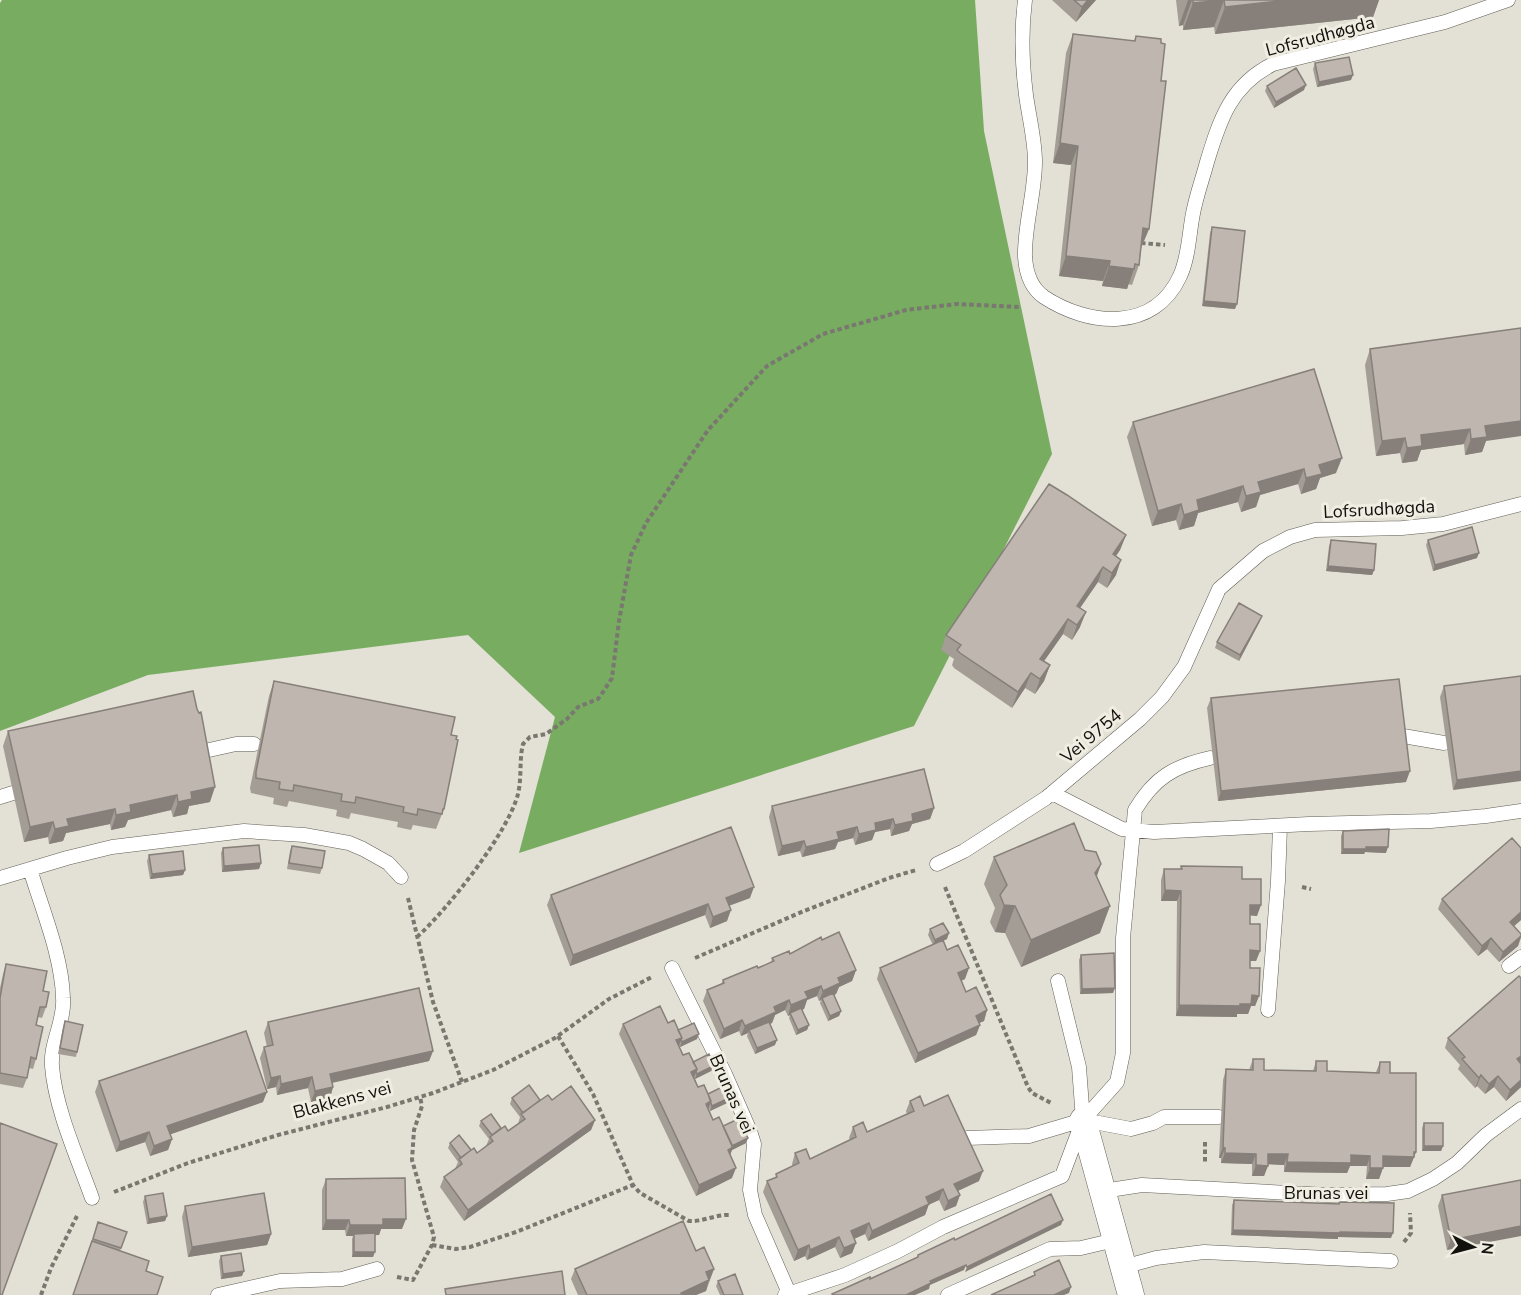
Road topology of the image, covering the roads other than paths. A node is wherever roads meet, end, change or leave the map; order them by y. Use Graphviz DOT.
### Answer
graph roads {
  1 [pos="1025,0"];
  2 [pos="1508,0"];
  3 [pos="1521,504"];
  4 [pos="1219,589"];
  5 [pos="1403,736"];
  6 [pos="1444,743"];
  7 [pos="254,744"];
  8 [pos="200,752"];
  9 [pos="1210,758"];
  10 [pos="1052,793"];
  11 [pos="1521,811"];
  12 [pos="1280,827"];
  13 [pos="1133,830"];
  14 [pos="937,864"];
  15 [pos="30,869"];
  16 [pos="0,878"];
  17 [pos="401,878"];
  18 [pos="1521,957"];
  19 [pos="1509,966"];
  20 [pos="672,968"];
  21 [pos="1058,981"];
  22 [pos="1268,1010"];
  23 [pos="1521,1109"];
  24 [pos="1219,1117"];
  25 [pos="1083,1120"];
  26 [pos="967,1138"];
  27 [pos="1103,1191"];
  28 [pos="92,1198"];
  29 [pos="1115,1240"];
  30 [pos="1391,1261"];
  31 [pos="1124,1267"];
  32 [pos="377,1269"];
  33 [pos="787,1294"];
  34 [pos="218,1295"];
  35 [pos="948,1295"];
  36 [pos="1131,1295"];
  1 -- 2 [label="lane, Lofsrudhøgda"];
  3 -- 4 [label="lane, Lofsrudhøgda"];
  4 -- 10 [label="lane, Vei 9754"];
  5 -- 6 [label="lane"];
  7 -- 8 [label="lane"];
  9 -- 13 [label="lane, Brunas vei"];
  10 -- 13 [label="lane"];
  10 -- 14 [label="lane, Vei 9754"];
  11 -- 12 [label="lane"];
  12 -- 13 [label="lane"];
  12 -- 22 [label="lane"];
  13 -- 25 [label="lane, Brunas vei"];
  15 -- 16 [label="lane"];
  15 -- 17 [label="lane"];
  15 -- 28 [label="lane"];
  18 -- 19 [label="lane"];
  20 -- 33 [label="lane, Brunas vei"];
  21 -- 25 [label="lane"];
  23 -- 27 [label="lane, Brunas vei"];
  24 -- 25 [label="lane"];
  25 -- 26 [label="lane"];
  25 -- 27 [label="street"];
  25 -- 33 [label="lane, Brunas vei"];
  27 -- 29 [label="street"];
  29 -- 31 [label="street"];
  29 -- 35 [label="lane"];
  30 -- 31 [label="lane"];
  31 -- 36 [label="street"];
  32 -- 34 [label="lane"];
}
